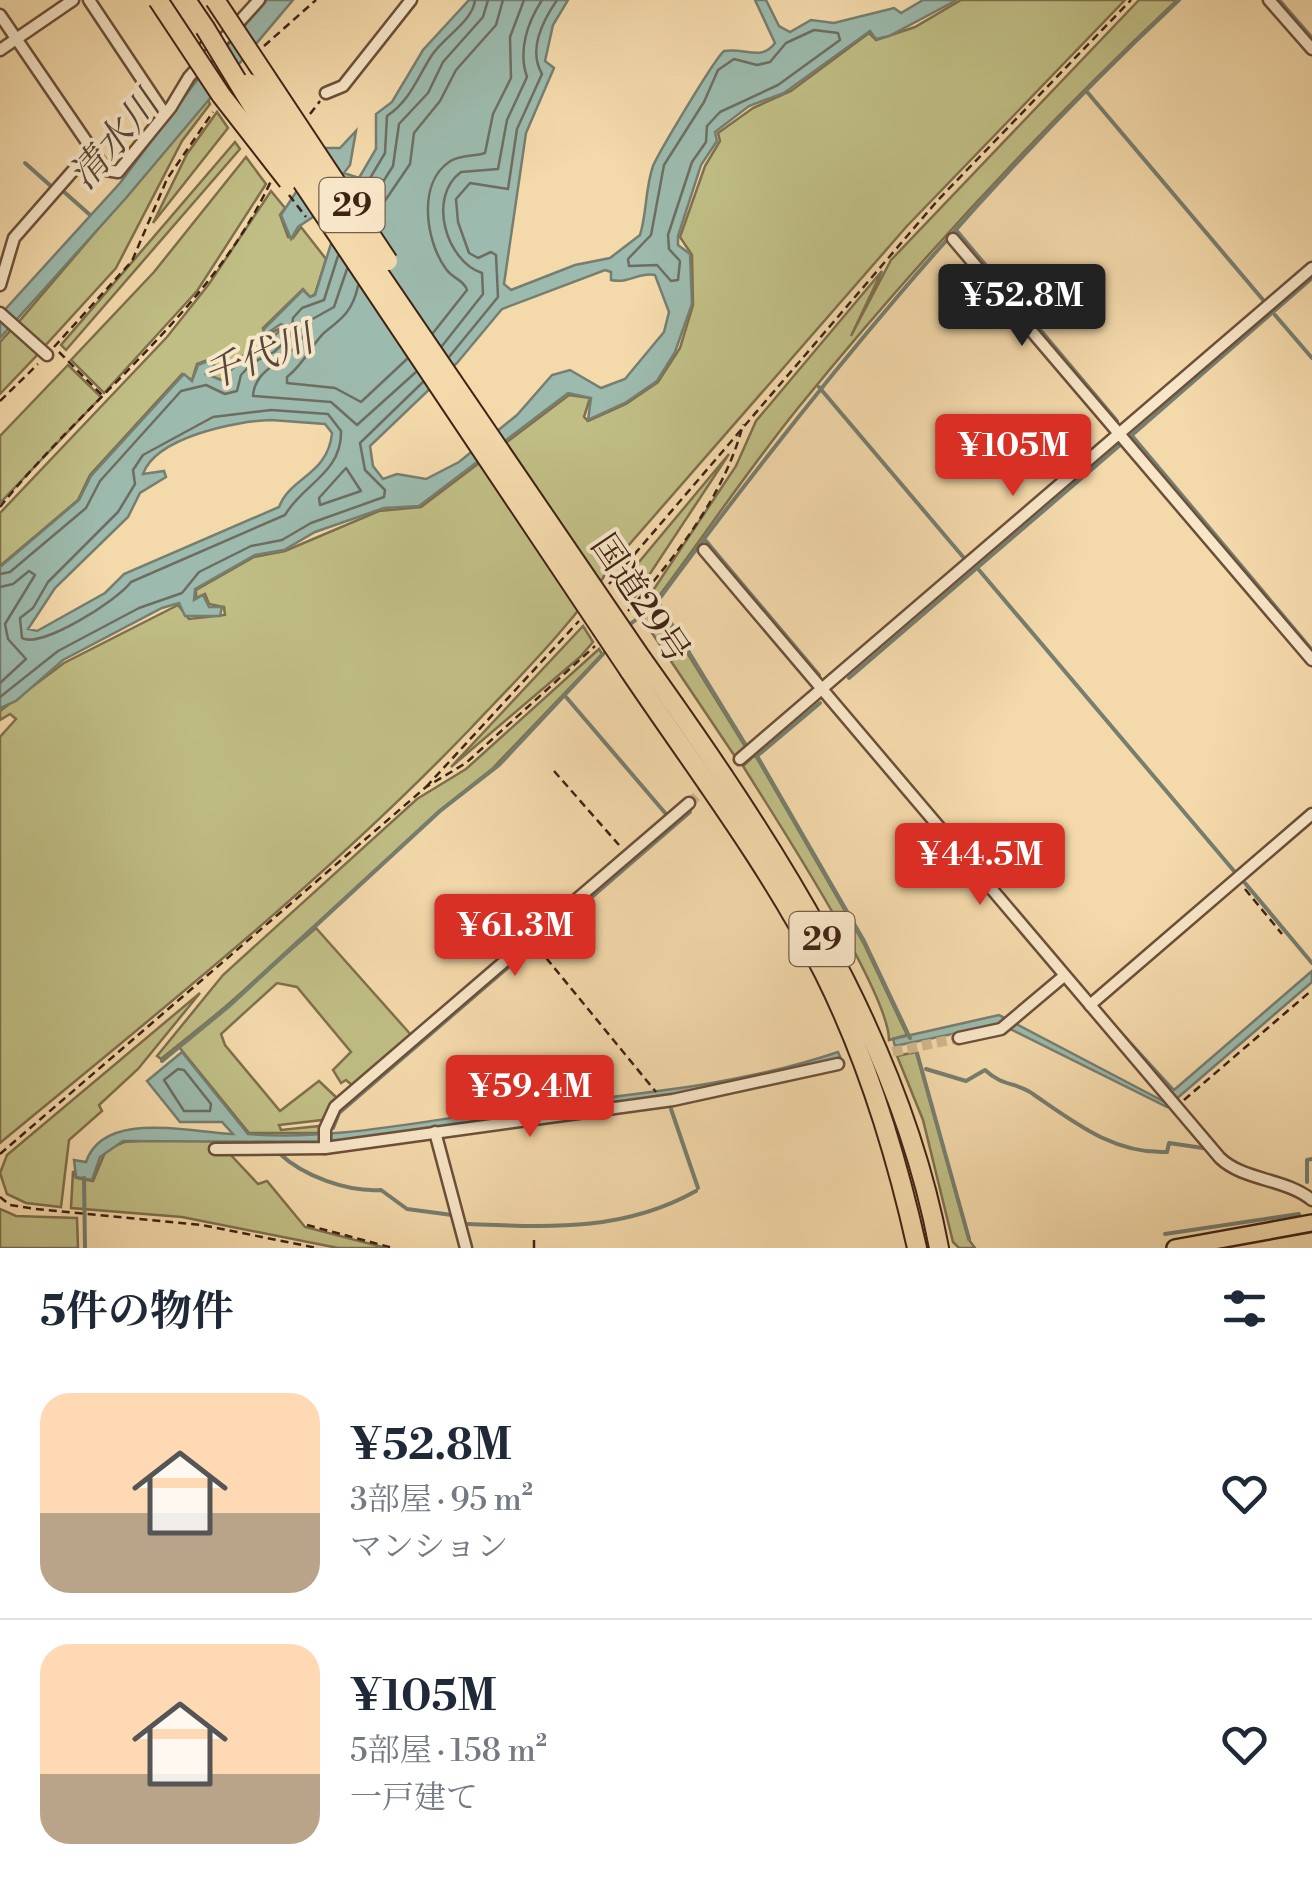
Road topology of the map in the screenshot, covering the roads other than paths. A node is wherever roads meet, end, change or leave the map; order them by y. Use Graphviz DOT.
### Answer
graph roads {
  1 [pos="74,0"];
  2 [pos="89,0"];
  3 [pos="158,0"];
  4 [pos="171,0"];
  5 [pos="186,0"];
  6 [pos="215,0"];
  7 [pos="259,0"];
  8 [pos="411,0"];
  9 [pos="1270,0"];
  10 [pos="0,15"];
  11 [pos="200,32"];
  12 [pos="16,39"];
  13 [pos="1312,49"];
  14 [pos="0,50"];
  15 [pos="326,94"];
  16 [pos="165,114"];
  17 [pos="92,149"];
  18 [pos="953,239"];
  19 [pos="1312,268"];
  20 [pos="0,285"];
  21 [pos="383,304"];
  22 [pos="0,313"];
  23 [pos="51,351"];
  24 [pos="478,416"];
  25 [pos="1120,434"];
  26 [pos="704,550"];
  27 [pos="1312,660"];
  28 [pos="636,665"];
  29 [pos="822,690"];
  30 [pos="740,759"];
  31 [pos="689,804"];
  32 [pos="1312,814"];
  33 [pos="1064,976"];
  34 [pos="1090,1005"];
  35 [pos="959,1038"];
  36 [pos="838,1064"];
  37 [pos="436,1132"];
  38 [pos="325,1148"];
  39 [pos="215,1149"];
  40 [pos="1312,1200"];
  41 [pos="1312,1223"];
  42 [pos="466,1248"];
  43 [pos="918,1248"];
  44 [pos="939,1248"];
  45 [pos="1175,1248"];
  1 -- 12 [label="street"];
  2 -- 16 [label="street"];
  3 -- 21 [label="highway, 29, bridge"];
  4 -- 11 [label="highway, 29"];
  5 -- 11 [label="highway, 国道29号 / 29"];
  6 -- 24 [label="highway, 29, bridge"];
  7 -- 16 [label="street"];
  8 -- 15 [label="street"];
  9 -- 13 [label="street"];
  10 -- 12 [label="street"];
  11 -- 21 [label="highway, 国道29号 / 29, bridge"];
  11 -- 24 [label="highway, 国道29号 / 29, bridge"];
  12 -- 14 [label="street"];
  12 -- 17 [label="street"];
  16 -- 17 [label="street"];
  17 -- 20 [label="street"];
  18 -- 25 [label="street"];
  19 -- 25 [label="street"];
  21 -- 28 [label="highway, 国道29号 / 29, bridge"];
  22 -- 23 [label="street"];
  24 -- 28 [label="highway, 国道29号 / 29, bridge"];
  25 -- 27 [label="street"];
  25 -- 29 [label="street"];
  26 -- 29 [label="street"];
  28 -- 43 [label="highway, 国道29号 / 29"];
  28 -- 44 [label="highway, 国道29号 / 29"];
  29 -- 30 [label="street"];
  29 -- 33 [label="street"];
  31 -- 38 [label="street"];
  32 -- 34 [label="street"];
  33 -- 34 [label="street"];
  33 -- 35 [label="street"];
  34 -- 40 [label="street"];
  36 -- 37 [label="street"];
  37 -- 38 [label="street"];
  37 -- 42 [label="street"];
  38 -- 39 [label="street"];
  41 -- 45 [label="main road"];
}
